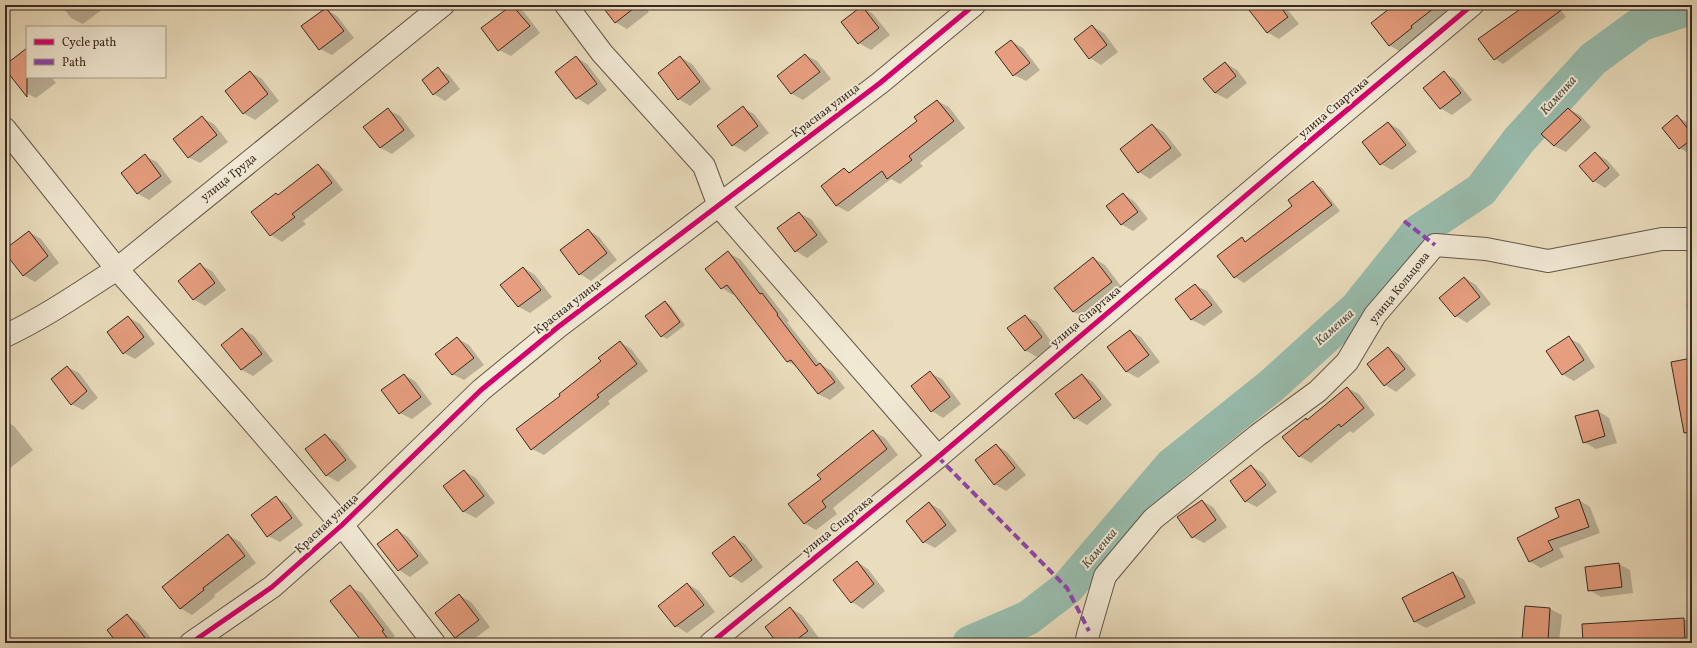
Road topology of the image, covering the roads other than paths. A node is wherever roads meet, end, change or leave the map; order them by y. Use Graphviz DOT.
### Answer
graph roads {
  1 [pos="442,5"];
  2 [pos="566,5"];
  3 [pos="974,5"];
  4 [pos="1472,5"];
  5 [pos="5,129"];
  6 [pos="719,206"];
  7 [pos="1692,239"];
  8 [pos="117,269"];
  9 [pos="5,336"];
  10 [pos="938,457"];
  11 [pos="342,525"];
  12 [pos="191,643"];
  13 [pos="434,643"];
  14 [pos="712,643"];
  15 [pos="1086,643"];
  1 -- 8 [label="street, улица Труда"];
  2 -- 6 [label="street"];
  3 -- 6 [label="street, Красная улица"];
  4 -- 10 [label="street, улица Спартака"];
  5 -- 8 [label="street"];
  6 -- 10 [label="street"];
  6 -- 11 [label="street, Красная улица"];
  7 -- 15 [label="street, улица Кольцова"];
  8 -- 9 [label="street, улица Труда"];
  8 -- 11 [label="street"];
  10 -- 14 [label="street, улица Спартака"];
  11 -- 12 [label="street, Красная улица"];
  11 -- 13 [label="street"];
}
